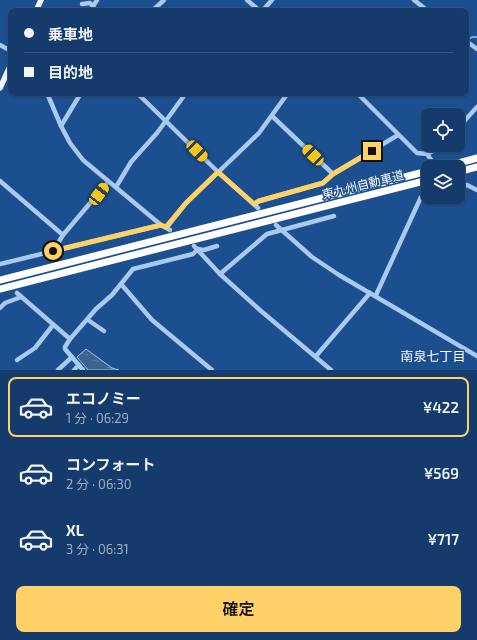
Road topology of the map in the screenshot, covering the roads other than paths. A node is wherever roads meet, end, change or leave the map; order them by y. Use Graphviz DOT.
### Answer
graph roads {
  1 [pos="97,0"];
  2 [pos="164,0"];
  3 [pos="247,0"];
  4 [pos="272,0"];
  5 [pos="414,0"];
  6 [pos="82,4"];
  7 [pos="93,8"];
  8 [pos="155,8"];
  9 [pos="257,8"];
  10 [pos="264,8"];
  11 [pos="424,8"];
  12 [pos="8,71"];
  13 [pos="0,88"];
  14 [pos="48,96"];
  15 [pos="79,96"];
  16 [pos="140,96"];
  17 [pos="184,96"];
  18 [pos="286,96"];
  19 [pos="360,96"];
  20 [pos="477,107"];
  21 [pos="272,116"];
  22 [pos="166,120"];
  23 [pos="465,120"];
  24 [pos="60,126"];
  25 [pos="398,135"];
  26 [pos="431,152"];
  27 [pos="427,154"];
  28 [pos="477,158"];
  29 [pos="431,160"];
  30 [pos="465,161"];
  31 [pos="477,167"];
  32 [pos="465,170"];
  33 [pos="218,172"];
  34 [pos="421,173"];
  35 [pos="333,174"];
  36 [pos="0,181"];
  37 [pos="108,182"];
  38 [pos="421,182"];
  39 [pos="465,185"];
  40 [pos="116,187"];
  41 [pos="477,190"];
  42 [pos="421,197"];
  43 [pos="254,204"];
  44 [pos="258,208"];
  45 [pos="334,216"];
  46 [pos="161,225"];
  47 [pos="276,225"];
  48 [pos="282,230"];
  49 [pos="63,235"];
  50 [pos="217,246"];
  51 [pos="196,248"];
  52 [pos="53,251"];
  53 [pos="0,264"];
  54 [pos="220,274"];
  55 [pos="0,280"];
  56 [pos="121,284"];
  57 [pos="0,289"];
  58 [pos="17,293"];
  59 [pos="370,293"];
  60 [pos="376,295"];
  61 [pos="21,297"];
  62 [pos="0,308"];
  63 [pos="88,320"];
  64 [pos="53,325"];
  65 [pos="104,331"];
  66 [pos="70,340"];
  67 [pos="316,356"];
  68 [pos="477,356"];
  69 [pos="72,357"];
  70 [pos="17,360"];
  71 [pos="79,365"];
  72 [pos="58,370"];
  73 [pos="74,370"];
  74 [pos="83,370"];
  75 [pos="212,370"];
  76 [pos="331,370"];
  1 -- 7 [label="street"];
  2 -- 8 [label="street"];
  3 -- 9 [label="street"];
  4 -- 10 [label="street"];
  5 -- 11 [label="street"];
  6 -- 7 [label="street"];
  12 -- 13 [label="main road"];
  14 -- 24 [label="street"];
  15 -- 24 [label="street"];
  16 -- 22 [label="street"];
  17 -- 22 [label="street"];
  18 -- 21 [label="street"];
  19 -- 25 [label="street"];
  20 -- 23 [label="street"];
  21 -- 33 [label="street"];
  21 -- 35 [label="street"];
  22 -- 33 [label="street"];
  22 -- 40 [label="street"];
  24 -- 37 [label="street"];
  25 -- 27 [label="street"];
  25 -- 35 [label="street"];
  26 -- 27 [label="street"];
  27 -- 29 [label="street"];
  28 -- 30 [label="highway"];
  31 -- 32 [label="highway"];
  33 -- 43 [label="street"];
  33 -- 46 [label="street"];
  34 -- 55 [label="highway, 東九州自動車道"];
  35 -- 43 [label="street"];
  36 -- 49 [label="street"];
  37 -- 40 [label="street"];
  37 -- 49 [label="street"];
  38 -- 57 [label="highway, 東九州自動車道"];
  39 -- 41 [label="street"];
  40 -- 46 [label="street"];
  42 -- 60 [label="street"];
  43 -- 44 [label="street"];
  45 -- 48 [label="street"];
  46 -- 52 [label="street"];
  47 -- 48 [label="street"];
  48 -- 54 [label="street"];
  48 -- 59 [label="street"];
  49 -- 52 [label="street"];
  50 -- 51 [label="street"];
  51 -- 54 [label="street"];
  51 -- 56 [label="street"];
  52 -- 53 [label="street"];
  54 -- 67 [label="street"];
  56 -- 63 [label="street"];
  56 -- 75 [label="street"];
  58 -- 61 [label="street"];
  59 -- 60 [label="street"];
  59 -- 67 [label="street"];
  60 -- 68 [label="street"];
  61 -- 62 [label="street"];
  61 -- 64 [label="street"];
  63 -- 65 [label="street"];
  63 -- 66 [label="street"];
  64 -- 66 [label="street"];
  64 -- 70 [label="street"];
  66 -- 69 [label="street"];
  67 -- 76 [label="street"];
  69 -- 71 [label="street"];
  69 -- 72 [label="street"];
  71 -- 73 [label="street"];
  71 -- 74 [label="street"];
}
